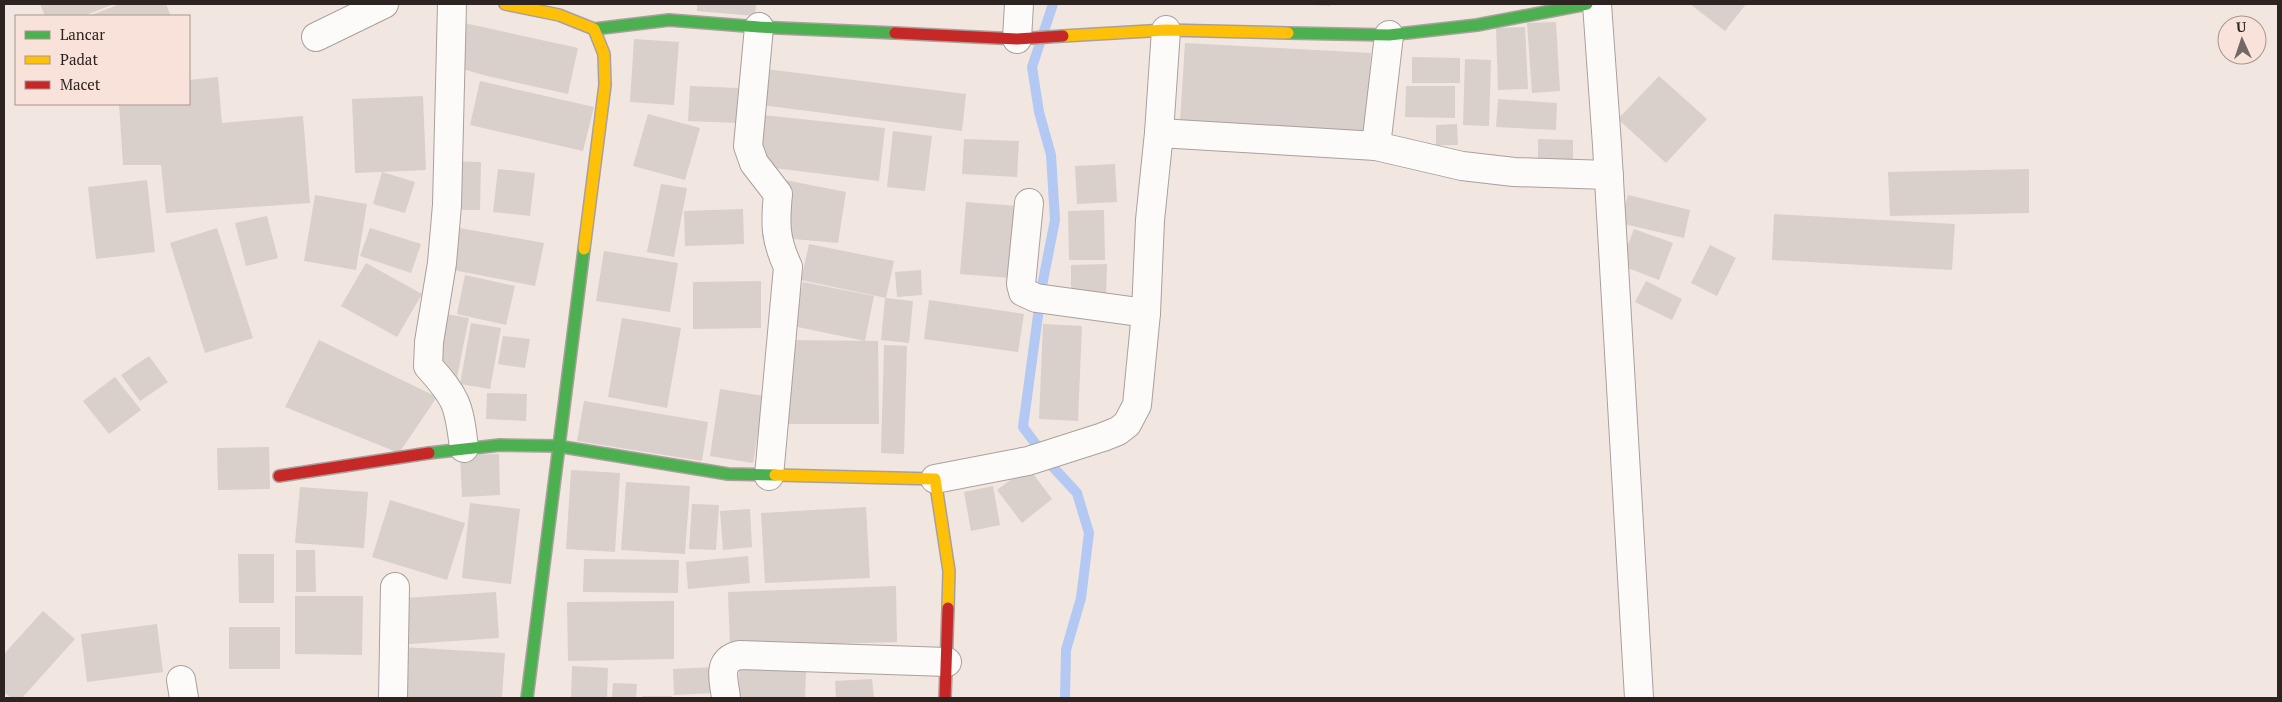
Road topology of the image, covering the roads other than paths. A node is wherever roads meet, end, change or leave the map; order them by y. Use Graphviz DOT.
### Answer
graph roads {
  1 [pos="384,4"];
  2 [pos="452,4"];
  3 [pos="505,4"];
  4 [pos="1019,4"];
  5 [pos="1588,4"];
  6 [pos="1596,4"];
  7 [pos="759,28"];
  8 [pos="594,29"];
  9 [pos="1166,30"];
  10 [pos="1389,35"];
  11 [pos="316,37"];
  12 [pos="1022,39"];
  13 [pos="1159,133"];
  14 [pos="1376,146"];
  15 [pos="1609,175"];
  16 [pos="1029,203"];
  17 [pos="1146,313"];
  18 [pos="557,446"];
  19 [pos="464,448"];
  20 [pos="279,476"];
  21 [pos="769,476"];
  22 [pos="935,479"];
  23 [pos="395,587"];
  24 [pos="947,662"];
  25 [pos="393,698"];
  26 [pos="527,698"];
  27 [pos="726,698"];
  28 [pos="945,698"];
  29 [pos="1639,698"];
  1 -- 11 [label="street"];
  2 -- 19 [label="street"];
  3 -- 8 [label="street"];
  4 -- 12 [label="street"];
  5 -- 10 [label="street"];
  6 -- 15 [label="street"];
  7 -- 8 [label="street"];
  7 -- 12 [label="street"];
  7 -- 21 [label="street"];
  8 -- 18 [label="street"];
  9 -- 10 [label="street"];
  9 -- 12 [label="street"];
  9 -- 13 [label="street"];
  10 -- 14 [label="street"];
  13 -- 14 [label="street"];
  13 -- 17 [label="street"];
  14 -- 15 [label="street"];
  15 -- 29 [label="street"];
  16 -- 17 [label="street"];
  17 -- 22 [label="street"];
  18 -- 19 [label="street"];
  18 -- 21 [label="street"];
  18 -- 26 [label="street"];
  19 -- 20 [label="street"];
  21 -- 22 [label="street"];
  22 -- 24 [label="street"];
  23 -- 25 [label="street"];
  24 -- 27 [label="street"];
  24 -- 28 [label="street"];
}
